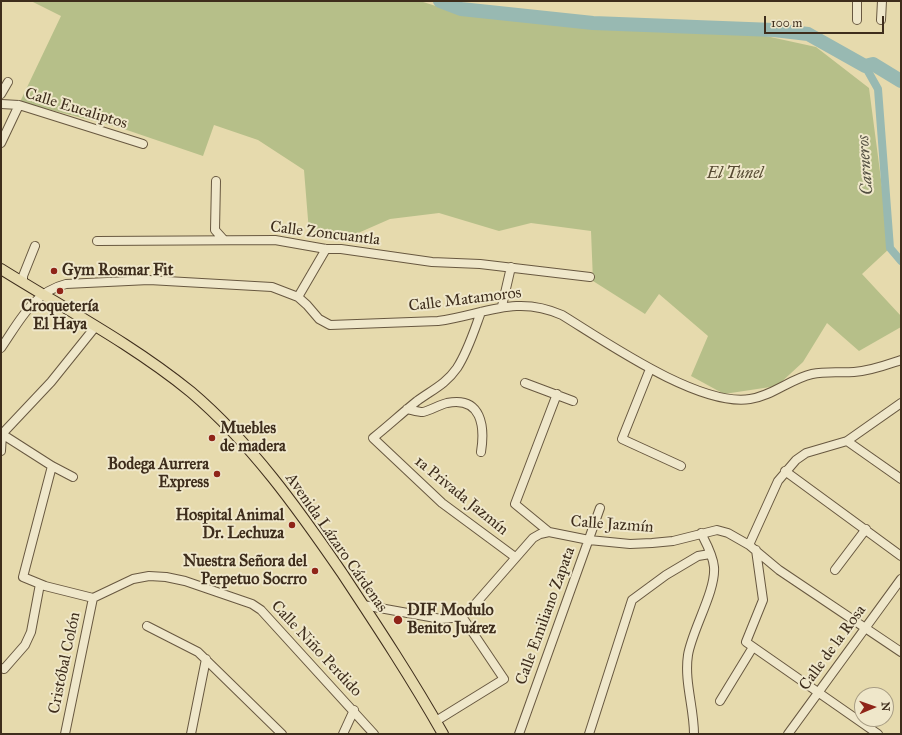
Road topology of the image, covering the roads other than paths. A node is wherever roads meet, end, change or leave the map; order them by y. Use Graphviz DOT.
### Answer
graph roads {
  1 [pos="857,1"];
  2 [pos="882,1"];
  3 [pos="857,20"];
  4 [pos="881,20"];
  5 [pos="8,82"];
  6 [pos="1,94"];
  7 [pos="1,104"];
  8 [pos="19,105"];
  9 [pos="1,144"];
  10 [pos="143,144"];
  11 [pos="216,181"];
  12 [pos="224,240"];
  13 [pos="97,241"];
  14 [pos="35,246"];
  15 [pos="326,249"];
  16 [pos="510,267"];
  17 [pos="1,269"];
  18 [pos="590,277"];
  19 [pos="23,282"];
  20 [pos="42,294"];
  21 [pos="298,297"];
  22 [pos="502,306"];
  23 [pos="481,312"];
  24 [pos="96,326"];
  25 [pos="1,348"];
  26 [pos="901,360"];
  27 [pos="650,369"];
  28 [pos="525,382"];
  29 [pos="557,394"];
  30 [pos="573,401"];
  31 [pos="901,403"];
  32 [pos="407,409"];
  33 [pos="2,434"];
  34 [pos="847,441"];
  35 [pos="1,451"];
  36 [pos="481,452"];
  37 [pos="52,466"];
  38 [pos="681,466"];
  39 [pos="785,471"];
  40 [pos="73,477"];
  41 [pos="901,479"];
  42 [pos="600,508"];
  43 [pos="866,530"];
  44 [pos="549,532"];
  45 [pos="701,533"];
  46 [pos="589,540"];
  47 [pos="749,545"];
  48 [pos="756,550"];
  49 [pos="710,554"];
  50 [pos="901,556"];
  51 [pos="515,557"];
  52 [pos="835,570"];
  53 [pos="901,579"];
  54 [pos="40,584"];
  55 [pos="93,598"];
  56 [pos="363,605"];
  57 [pos="461,615"];
  58 [pos="147,626"];
  59 [pos="865,627"];
  60 [pos="750,644"];
  61 [pos="901,652"];
  62 [pos="206,659"];
  63 [pos="2,668"];
  64 [pos="819,691"];
  65 [pos="720,701"];
  66 [pos="354,710"];
  67 [pos="436,722"];
  68 [pos="65,734"];
  69 [pos="191,734"];
  70 [pos="282,734"];
  71 [pos="343,734"];
  72 [pos="374,734"];
  73 [pos="444,734"];
  74 [pos="519,734"];
  75 [pos="589,734"];
  76 [pos="694,734"];
  77 [pos="788,734"];
  78 [pos="878,734"];
  1 -- 3 [label="street"];
  2 -- 4 [label="street"];
  5 -- 6 [label="street"];
  7 -- 8 [label="street, Calle Eucaliptos"];
  8 -- 9 [label="street"];
  8 -- 10 [label="street, Calle Eucaliptos"];
  11 -- 12 [label="street"];
  12 -- 13 [label="street, Calle Zoncuantla"];
  12 -- 15 [label="street, Calle Zoncuantla"];
  14 -- 19 [label="street"];
  15 -- 16 [label="street, Calle Zoncuantla"];
  15 -- 21 [label="street"];
  16 -- 18 [label="street, Calle Zoncuantla"];
  16 -- 22 [label="street"];
  17 -- 19 [label="main road, Avenida Lázaro Cárdenas"];
  19 -- 20 [label="main road, Avenida Lázaro Cárdenas"];
  20 -- 21 [label="street, Calle Matamoros"];
  20 -- 24 [label="main road, Avenida Lázaro Cárdenas"];
  20 -- 25 [label="street, Calle Matamoros"];
  21 -- 23 [label="street, Calle Matamoros"];
  22 -- 23 [label="street, Calle Matamoros"];
  22 -- 27 [label="street, Calle Matamoros"];
  23 -- 32 [label="street"];
  24 -- 33 [label="street"];
  24 -- 56 [label="main road, Avenida Lázaro Cárdenas"];
  26 -- 27 [label="street, Calle Matamoros"];
  27 -- 38 [label="street"];
  28 -- 29 [label="street"];
  29 -- 30 [label="street"];
  29 -- 44 [label="street"];
  31 -- 34 [label="street"];
  32 -- 36 [label="street"];
  32 -- 51 [label="street, 1a Privada Jazmín"];
  33 -- 35 [label="street"];
  33 -- 37 [label="street"];
  34 -- 39 [label="street"];
  34 -- 41 [label="street"];
  37 -- 40 [label="street"];
  37 -- 54 [label="street"];
  39 -- 43 [label="street"];
  39 -- 47 [label="street"];
  42 -- 46 [label="street, Calle Emiliano Zapata"];
  43 -- 50 [label="street"];
  43 -- 52 [label="street"];
  44 -- 46 [label="street, Calle Jazmín"];
  44 -- 51 [label="street, Calle Jazmín"];
  45 -- 46 [label="street, Calle Jazmín"];
  45 -- 47 [label="street, Calle Jazmín"];
  45 -- 49 [label="street"];
  46 -- 74 [label="street, Calle Emiliano Zapata"];
  47 -- 48 [label="street, Calle Jazmín"];
  48 -- 59 [label="street, Calle Jazmín"];
  48 -- 60 [label="street"];
  49 -- 75 [label="street"];
  49 -- 76 [label="street"];
  51 -- 57 [label="street, Calle Jazmín"];
  53 -- 59 [label="street, Calle de la Rosa"];
  54 -- 55 [label="street"];
  54 -- 63 [label="street"];
  55 -- 66 [label="street, Calle Niño Perdido"];
  55 -- 68 [label="street, Cristóbal Colón"];
  56 -- 57 [label="street, Calle Jazmín"];
  56 -- 67 [label="main road, Avenida Lázaro Cárdenas"];
  57 -- 67 [label="street"];
  58 -- 62 [label="street"];
  59 -- 61 [label="street, Calle Jazmín"];
  59 -- 64 [label="street, Calle de la Rosa"];
  60 -- 64 [label="street"];
  60 -- 65 [label="street"];
  62 -- 69 [label="street"];
  62 -- 70 [label="street"];
  64 -- 77 [label="street, Calle de la Rosa"];
  64 -- 78 [label="street"];
  66 -- 71 [label="street"];
  66 -- 72 [label="street, Calle Niño Perdido"];
  67 -- 73 [label="main road, Avenida Lázaro Cárdenas"];
}
